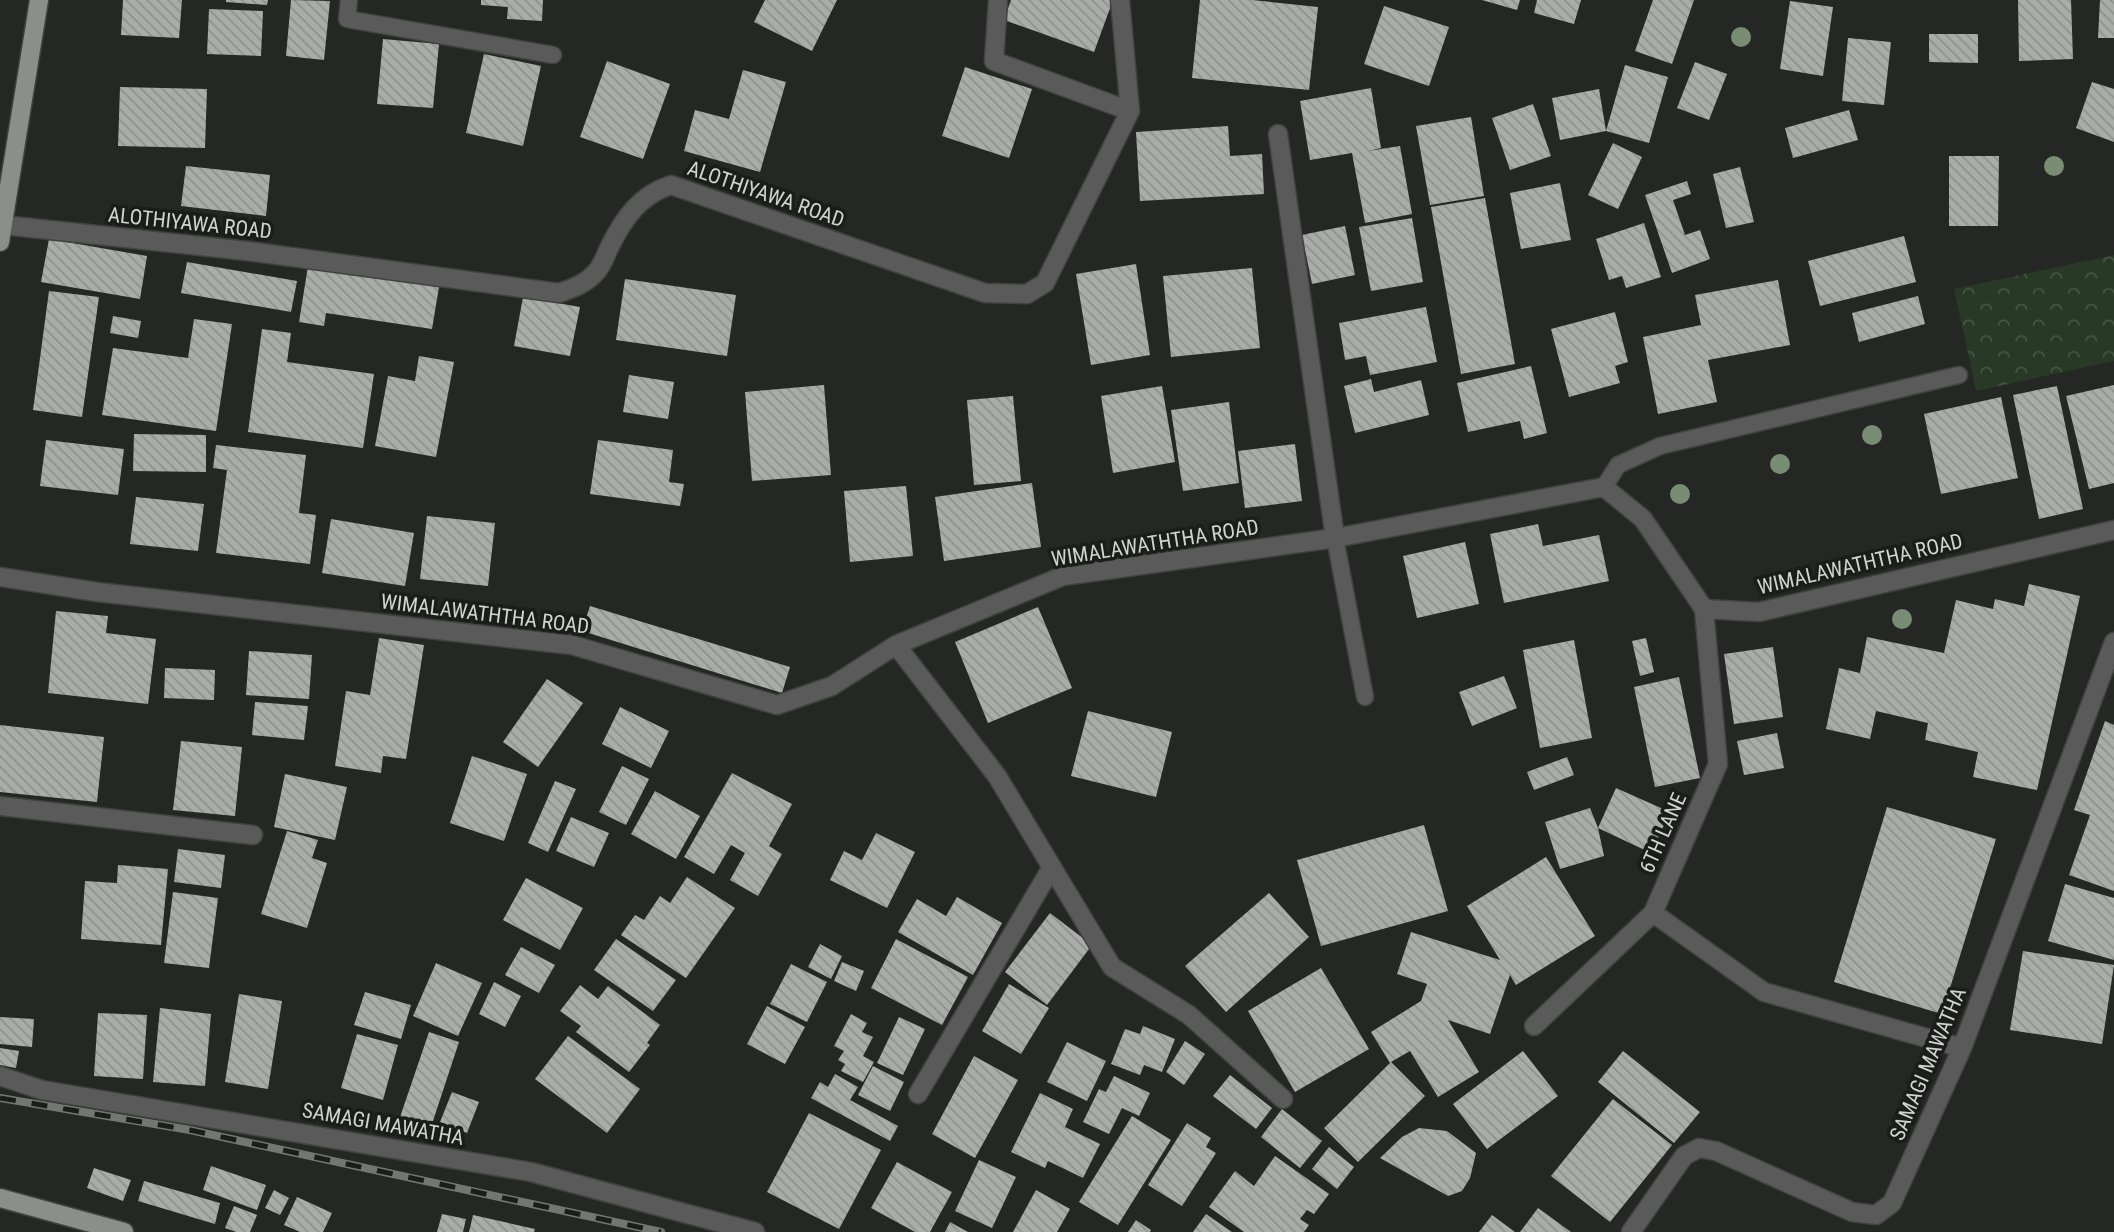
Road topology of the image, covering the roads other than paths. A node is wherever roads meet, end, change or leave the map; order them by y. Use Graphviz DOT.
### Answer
graph roads {
  1 [pos="39,0"];
  2 [pos="349,0"];
  3 [pos="999,0"];
  4 [pos="1119,0"];
  5 [pos="553,55"];
  6 [pos="1130,111"];
  7 [pos="1278,134"];
  8 [pos="1,234"];
  9 [pos="1959,375"];
  10 [pos="1604,487"];
  11 [pos="2114,530"];
  12 [pos="1335,538"];
  13 [pos="0,577"];
  14 [pos="1704,609"];
  15 [pos="2114,642"];
  16 [pos="896,645"];
  17 [pos="1365,697"];
  18 [pos="0,806"];
  19 [pos="253,835"];
  20 [pos="1052,867"];
  21 [pos="1653,913"];
  22 [pos="1534,1026"];
  23 [pos="1962,1048"];
  24 [pos="0,1076"];
  25 [pos="918,1094"];
  26 [pos="1283,1099"];
  27 [pos="0,1198"];
  28 [pos="124,1232"];
  29 [pos="755,1232"];
  30 [pos="1631,1232"];
  1 -- 8 [label="main road"];
  2 -- 5 [label="lane"];
  3 -- 6 [label="street"];
  4 -- 6 [label="street"];
  6 -- 8 [label="street, ALOTHIYAWA ROAD"];
  7 -- 12 [label="street"];
  9 -- 10 [label="lane"];
  10 -- 12 [label="street, WIMALAWATHTHA ROAD"];
  10 -- 14 [label="street"];
  11 -- 14 [label="street, WIMALAWATHTHA ROAD"];
  12 -- 16 [label="street, WIMALAWATHTHA ROAD"];
  12 -- 17 [label="lane"];
  13 -- 16 [label="street, WIMALAWATHTHA ROAD"];
  14 -- 21 [label="street, 6TH LANE"];
  15 -- 23 [label="street, SAMAGI MAWATHA"];
  16 -- 20 [label="street"];
  18 -- 19 [label="street"];
  20 -- 25 [label="street"];
  20 -- 26 [label="street"];
  21 -- 22 [label="street, 6TH LANE"];
  21 -- 23 [label="street"];
  23 -- 30 [label="street, SAMAGI MAWATHA"];
  24 -- 29 [label="street, SAMAGI MAWATHA"];
  27 -- 28 [label="main road"];
}
